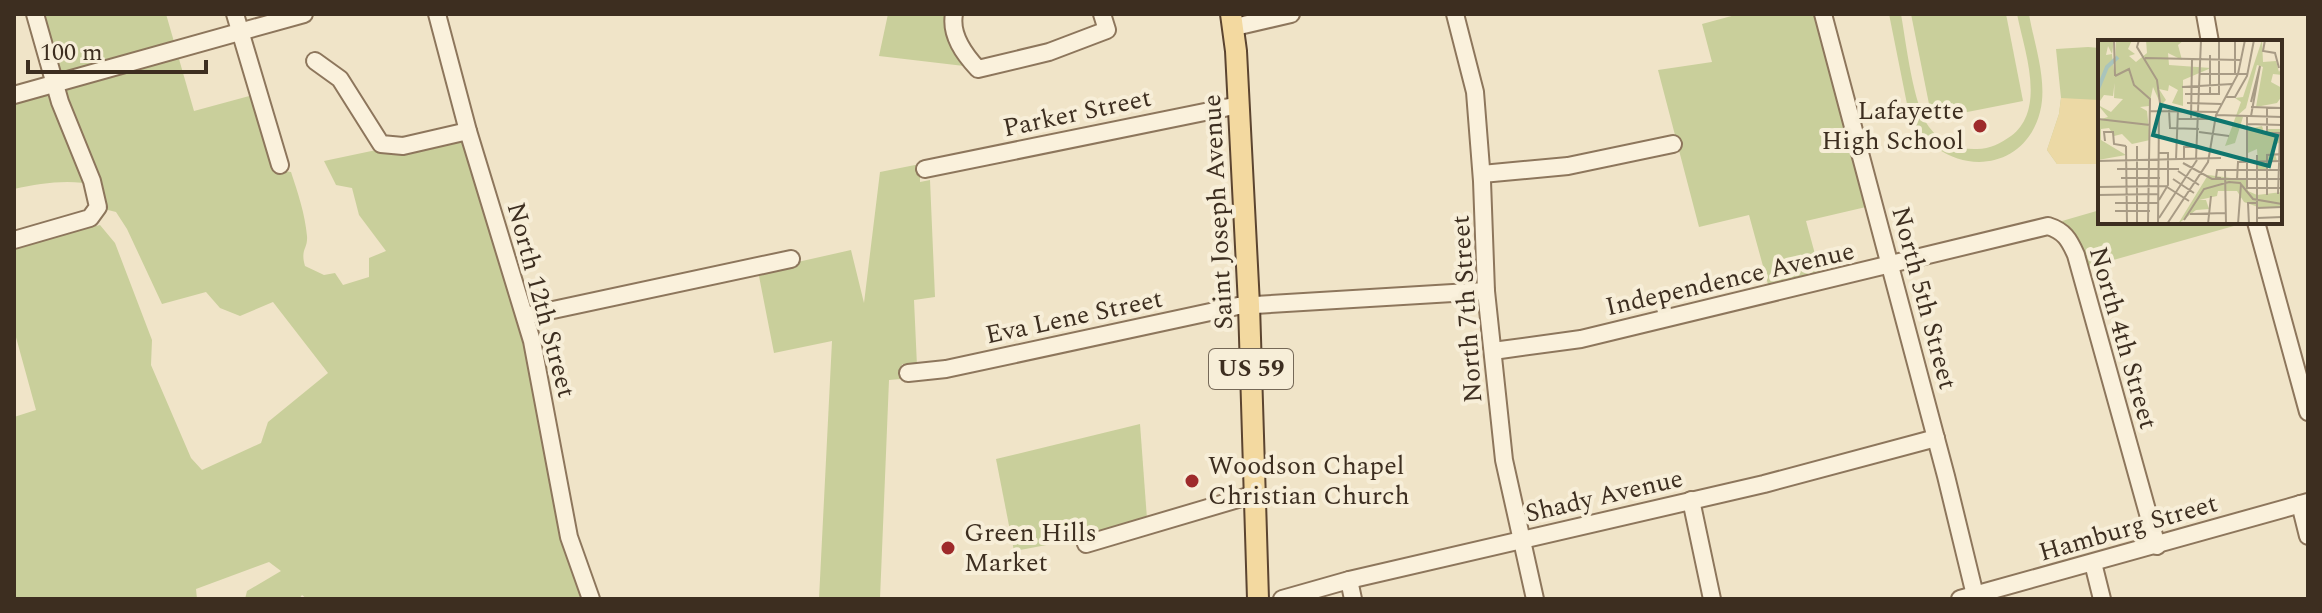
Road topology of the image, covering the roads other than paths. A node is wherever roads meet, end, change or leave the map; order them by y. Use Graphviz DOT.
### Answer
graph roads {
  1 [pos="35,14"];
  2 [pos="235,14"];
  3 [pos="304,14"];
  4 [pos="437,14"];
  5 [pos="954,14"];
  6 [pos="1291,14"];
  7 [pos="1455,14"];
  8 [pos="1823,14"];
  9 [pos="2205,14"];
  10 [pos="1233,20"];
  11 [pos="1104,22"];
  12 [pos="240,32"];
  13 [pos="2210,40"];
  14 [pos="315,61"];
  15 [pos="55,84"];
  16 [pos="14,95"];
  17 [pos="1239,105"];
  18 [pos="468,131"];
  19 [pos="1673,144"];
  20 [pos="280,165"];
  21 [pos="925,169"];
  22 [pos="1482,174"];
  23 [pos="2257,224"];
  24 [pos="14,240"];
  25 [pos="1977,243"];
  26 [pos="791,259"];
  27 [pos="1890,266"];
  28 [pos="1486,291"];
  29 [pos="1249,305"];
  30 [pos="525,316"];
  31 [pos="1493,351"];
  32 [pos="908,373"];
  33 [pos="2308,412"];
  34 [pos="1936,438"];
  35 [pos="1255,494"];
  36 [pos="1691,500"];
  37 [pos="2304,503"];
  38 [pos="2308,536"];
  39 [pos="1521,539"];
  40 [pos="1086,544"];
  41 [pos="2157,546"];
  42 [pos="2093,563"];
  43 [pos="1349,580"];
  44 [pos="1968,597"];
  45 [pos="591,599"];
  46 [pos="1258,599"];
  47 [pos="1282,599"];
  48 [pos="1353,599"];
  49 [pos="1535,599"];
  50 [pos="1712,599"];
  51 [pos="2102,599"];
  1 -- 15 [label="street"];
  2 -- 12 [label="street"];
  3 -- 12 [label="street"];
  4 -- 18 [label="street, North 12th Street"];
  5 -- 11 [label="street"];
  6 -- 10 [label="street"];
  7 -- 22 [label="street, North 7th Street"];
  8 -- 27 [label="street, North 5th Street"];
  9 -- 13 [label="street"];
  10 -- 17 [label="main road, Saint Joseph Avenue / US 59"];
  12 -- 15 [label="street"];
  12 -- 20 [label="street"];
  14 -- 18 [label="street"];
  15 -- 16 [label="street"];
  15 -- 24 [label="street"];
  17 -- 21 [label="street, Parker Street"];
  17 -- 29 [label="main road, Saint Joseph Avenue / US 59"];
  18 -- 30 [label="street, North 12th Street"];
  19 -- 22 [label="street"];
  22 -- 28 [label="street, North 7th Street"];
  23 -- 33 [label="street"];
  25 -- 27 [label="street, Independence Avenue"];
  25 -- 41 [label="street, North 4th Street"];
  26 -- 30 [label="street"];
  27 -- 31 [label="street, Independence Avenue"];
  27 -- 34 [label="street, North 5th Street"];
  28 -- 29 [label="street, Eva Lene Street"];
  28 -- 31 [label="street, North 7th Street"];
  29 -- 32 [label="street, Eva Lene Street"];
  29 -- 35 [label="main road, Saint Joseph Avenue / US 59"];
  30 -- 45 [label="street, North 12th Street"];
  31 -- 39 [label="street, North 7th Street"];
  34 -- 36 [label="street, Shady Avenue"];
  34 -- 44 [label="street, North 5th Street"];
  35 -- 40 [label="street"];
  35 -- 46 [label="main road, Saint Joseph Avenue / US 59"];
  36 -- 39 [label="street, Shady Avenue"];
  36 -- 50 [label="street"];
  37 -- 38 [label="street"];
  37 -- 41 [label="street, Hamburg Street"];
  39 -- 43 [label="street, Shady Avenue"];
  39 -- 49 [label="street, North 7th Street"];
  41 -- 42 [label="street, Hamburg Street"];
  42 -- 44 [label="street, Hamburg Street"];
  42 -- 51 [label="street"];
  43 -- 47 [label="street, Shady Avenue"];
  43 -- 48 [label="street"];
}
